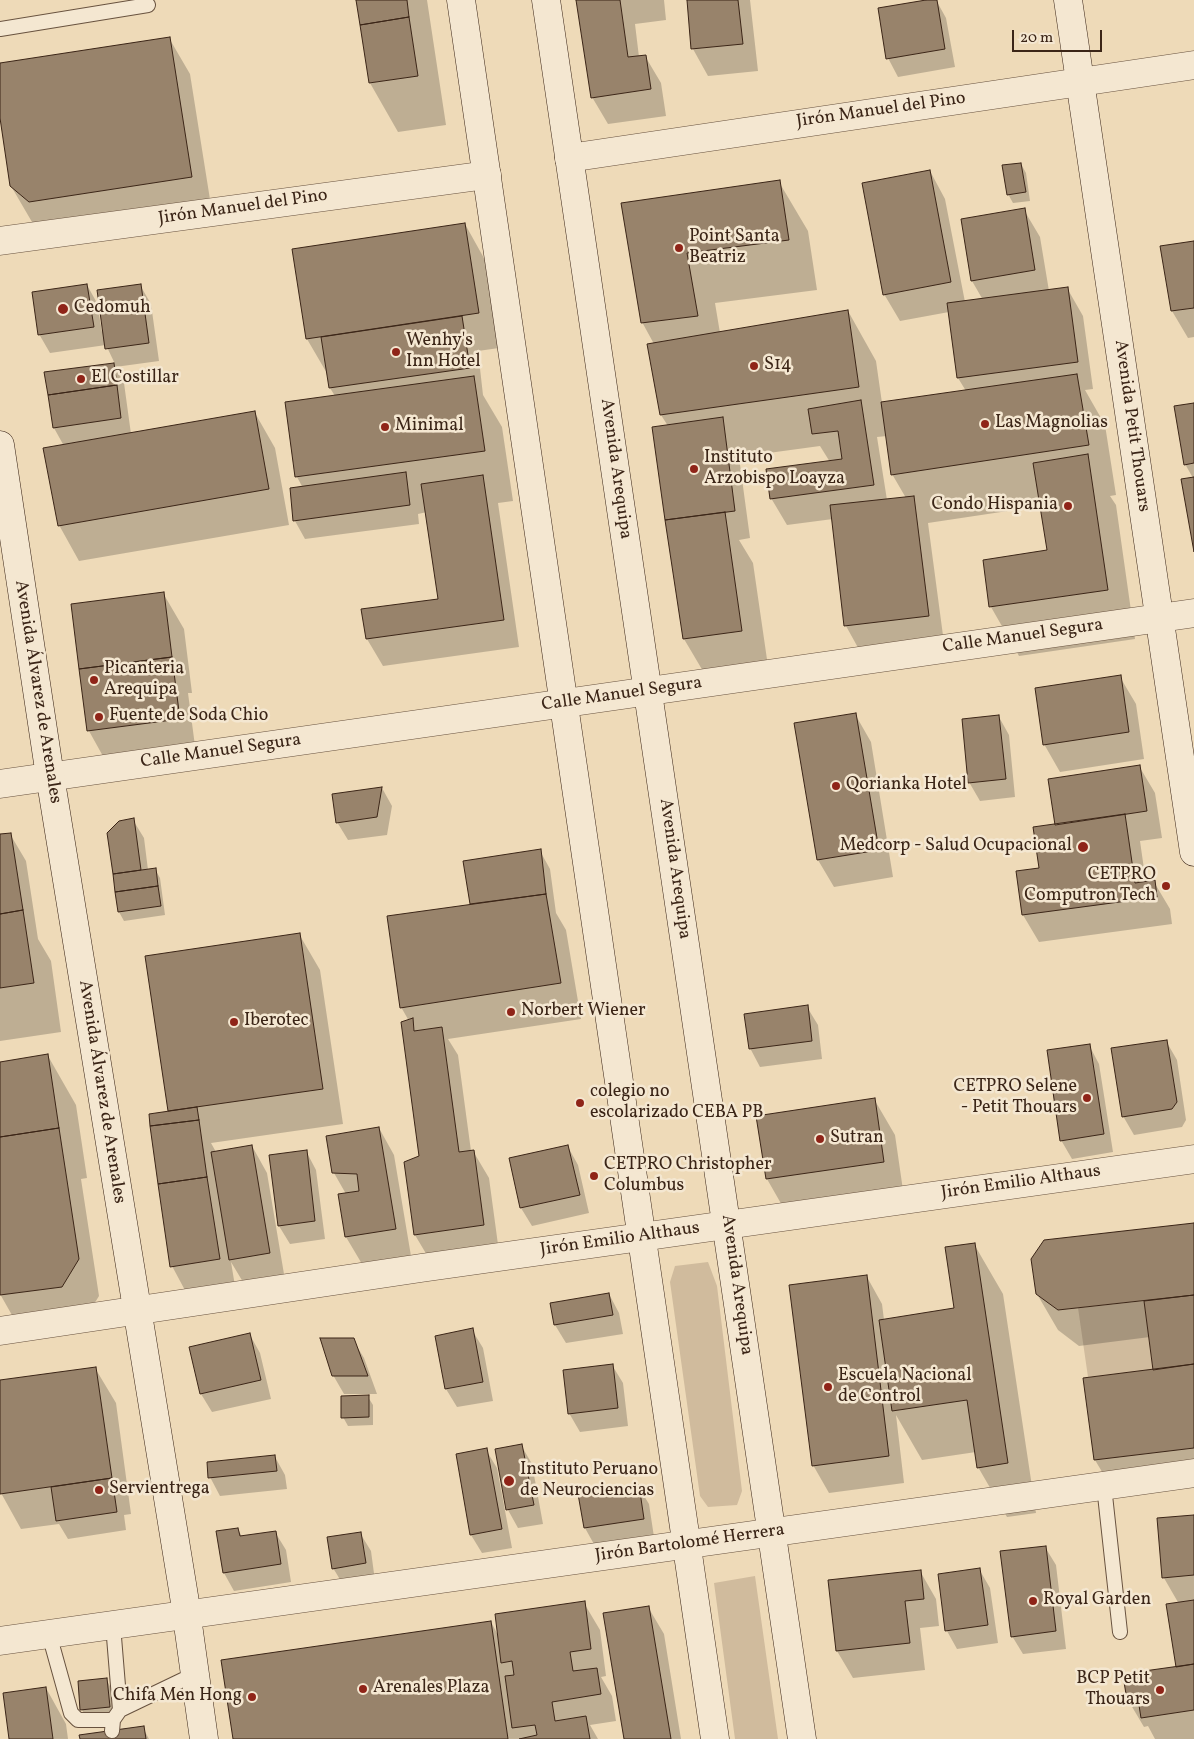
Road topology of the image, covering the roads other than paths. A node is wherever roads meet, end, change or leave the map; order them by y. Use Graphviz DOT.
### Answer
graph roads {
  1 [pos="461,0"];
  2 [pos="546,0"];
  3 [pos="1068,0"];
  4 [pos="148,5"];
  5 [pos="0,29"];
  6 [pos="1194,65"];
  7 [pos="1080,82"];
  8 [pos="569,158"];
  9 [pos="487,175"];
  10 [pos="0,241"];
  11 [pos="0,445"];
  12 [pos="1194,613"];
  13 [pos="1160,618"];
  14 [pos="648,691"];
  15 [pos="564,703"];
  16 [pos="50,776"];
  17 [pos="0,784"];
  18 [pos="1194,852"];
  19 [pos="1194,1159"];
  20 [pos="727,1225"];
  21 [pos="642,1237"];
  22 [pos="136,1312"];
  23 [pos="0,1331"];
  24 [pos="1194,1473"];
  25 [pos="1104,1486"];
  26 [pos="773,1533"];
  27 [pos="686,1544"];
  28 [pos="186,1615"];
  29 [pos="113,1625"];
  30 [pos="1120,1632"];
  31 [pos="49,1634"];
  32 [pos="0,1641"];
  33 [pos="195,1674"];
  34 [pos="115,1720"];
  35 [pos="204,1739"];
  36 [pos="715,1739"];
  37 [pos="802,1739"];
  1 -- 9 [label="main road"];
  2 -- 8 [label="main road, Avenida Arequipa"];
  3 -- 7 [label="main road, Avenida Petit Thouars"];
  4 -- 5 [label="lane"];
  6 -- 7 [label="main road, Jirón Manuel del Pino"];
  7 -- 8 [label="main road, Jirón Manuel del Pino"];
  7 -- 13 [label="main road, Avenida Petit Thouars"];
  8 -- 14 [label="main road, Avenida Arequipa"];
  9 -- 10 [label="main road, Jirón Manuel del Pino"];
  9 -- 15 [label="main road"];
  11 -- 16 [label="main road, Avenida Álvarez de Arenales"];
  12 -- 13 [label="main road, Calle Manuel Segura"];
  13 -- 14 [label="main road, Calle Manuel Segura"];
  13 -- 18 [label="main road, Avenida Petit Thouars"];
  14 -- 15 [label="main road, Calle Manuel Segura"];
  14 -- 20 [label="main road, Avenida Arequipa"];
  15 -- 16 [label="main road, Calle Manuel Segura"];
  15 -- 21 [label="main road"];
  16 -- 17 [label="main road, Calle Manuel Segura"];
  16 -- 22 [label="main road, Avenida Álvarez de Arenales"];
  19 -- 20 [label="main road, Jirón Emilio Althaus"];
  20 -- 21 [label="main road, Jirón Emilio Althaus"];
  20 -- 26 [label="main road, Avenida Arequipa"];
  21 -- 22 [label="main road, Jirón Emilio Althaus"];
  21 -- 27 [label="main road"];
  22 -- 23 [label="main road, Jirón Emilio Althaus"];
  22 -- 28 [label="main road, Avenida Álvarez de Arenales"];
  24 -- 25 [label="main road, Jirón Bartolomé Herrera"];
  25 -- 26 [label="main road, Jirón Bartolomé Herrera"];
  25 -- 30 [label="lane"];
  26 -- 27 [label="main road, Jirón Bartolomé Herrera"];
  26 -- 37 [label="main road, Avenida Arequipa"];
  27 -- 28 [label="main road, Jirón Bartolomé Herrera"];
  27 -- 36 [label="main road"];
  28 -- 29 [label="main road, Jirón Bartolomé Herrera"];
  28 -- 33 [label="main road, Avenida Álvarez de Arenales"];
  29 -- 31 [label="main road, Jirón Bartolomé Herrera"];
  29 -- 34 [label="lane"];
  31 -- 32 [label="main road, Jirón Bartolomé Herrera"];
  31 -- 34 [label="lane"];
  33 -- 34 [label="lane"];
  33 -- 35 [label="main road, Avenida Álvarez de Arenales"];
}
